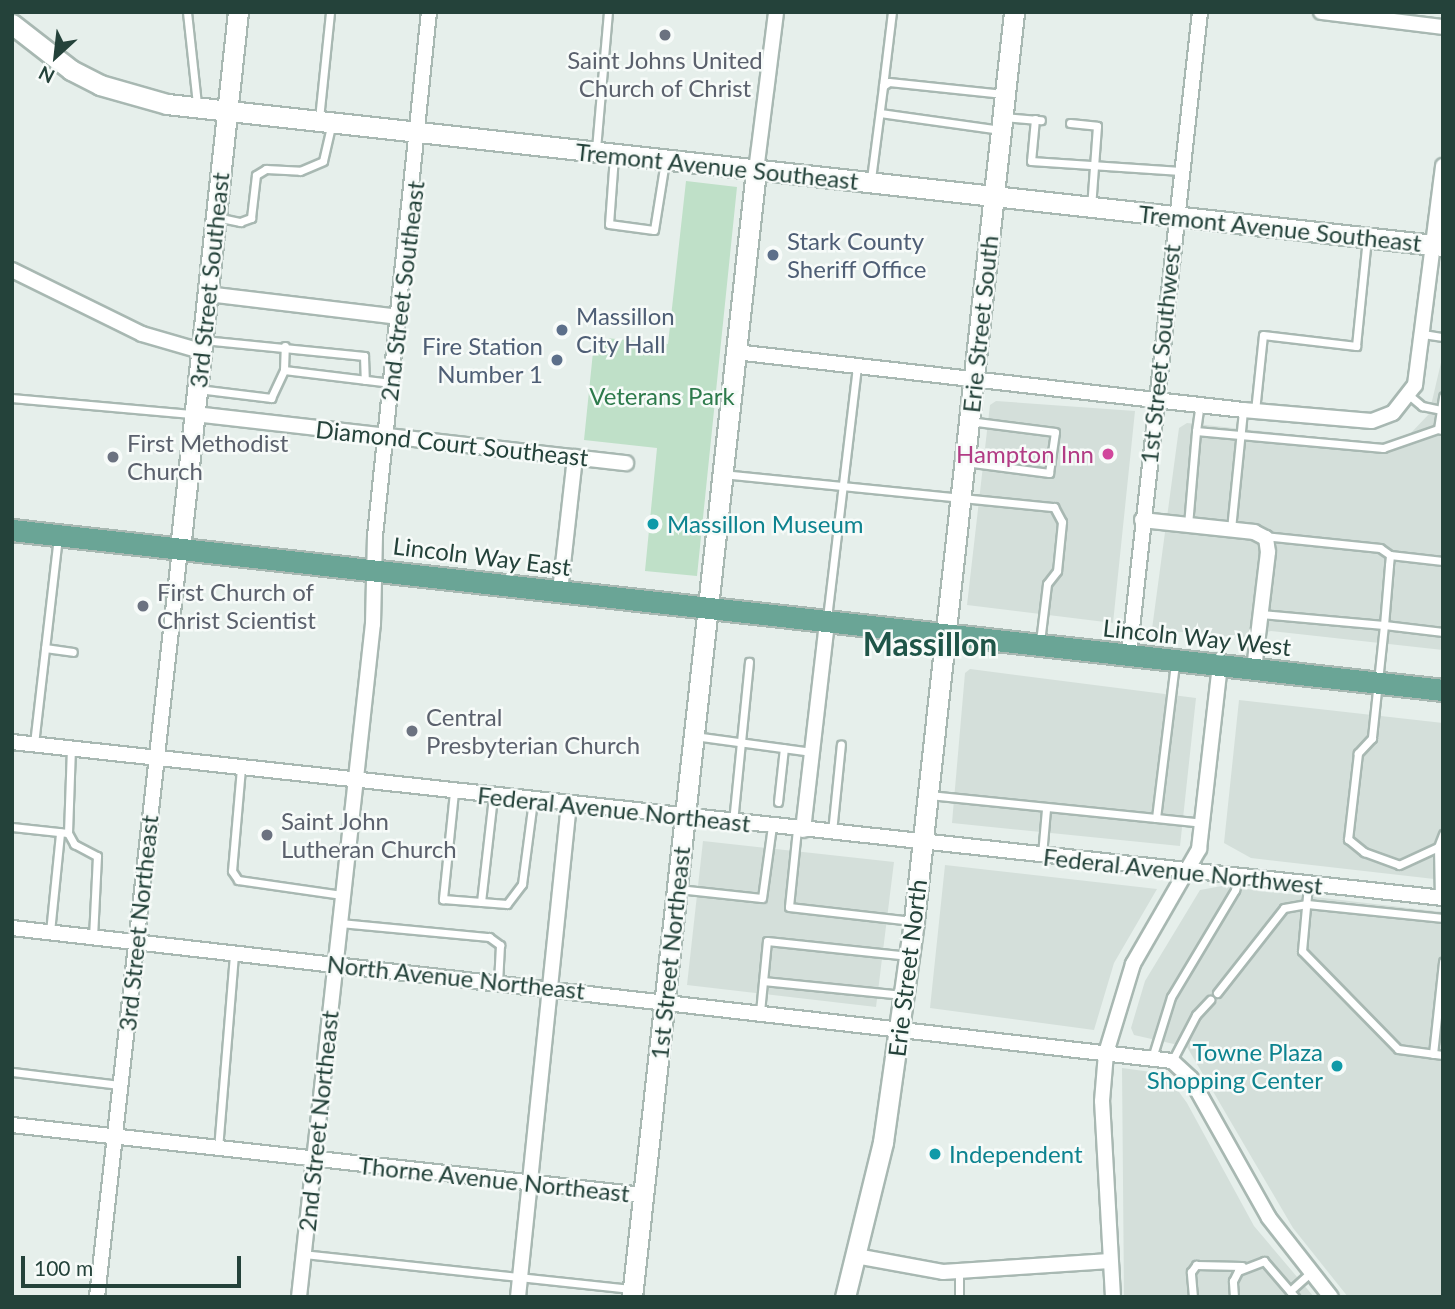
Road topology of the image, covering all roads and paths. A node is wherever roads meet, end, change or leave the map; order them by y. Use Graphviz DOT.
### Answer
graph roads {
  1 [pos="187,12"];
  2 [pos="238,12"];
  3 [pos="330,12"];
  4 [pos="429,12"];
  5 [pos="608,12"];
  6 [pos="776,12"];
  7 [pos="891,12"];
  8 [pos="1014,12"];
  9 [pos="1200,12"];
  10 [pos="1321,12"];
  11 [pos="12,24"];
  12 [pos="1443,27"];
  13 [pos="883,86"];
  14 [pos="1005,95"];
  15 [pos="197,108"];
  16 [pos="227,112"];
  17 [pos="880,113"];
  18 [pos="325,123"];
  19 [pos="1002,123"];
  20 [pos="1070,123"];
  21 [pos="418,134"];
  22 [pos="605,154"];
  23 [pos="665,161"];
  24 [pos="1094,165"];
  25 [pos="1443,166"];
  26 [pos="756,171"];
  27 [pos="1181,171"];
  28 [pos="870,183"];
  29 [pos="993,197"];
  30 [pos="1091,207"];
  31 [pos="1176,216"];
  32 [pos="215,217"];
  33 [pos="1367,238"];
  34 [pos="1438,246"];
  35 [pos="12,270"];
  36 [pos="206,294"];
  37 [pos="399,317"];
  38 [pos="1423,334"];
  39 [pos="1443,337"];
  40 [pos="201,345"];
  41 [pos="285,346"];
  42 [pos="735,352"];
  43 [pos="857,365"];
  44 [pos="284,370"];
  45 [pos="973,377"];
  46 [pos="365,380"];
  47 [pos="391,383"];
  48 [pos="197,389"];
  49 [pos="1410,396"];
  50 [pos="1443,396"];
  51 [pos="12,398"];
  52 [pos="1155,399"];
  53 [pos="1200,404"];
  54 [pos="1441,410"];
  55 [pos="1249,411"];
  56 [pos="195,414"];
  57 [pos="969,421"];
  58 [pos="1441,430"];
  59 [pos="1196,431"];
  60 [pos="1240,435"];
  61 [pos="386,436"];
  62 [pos="575,457"];
  63 [pos="964,462"];
  64 [pos="626,463"];
  65 [pos="722,474"];
  66 [pos="841,486"];
  67 [pos="960,499"];
  68 [pos="1142,520"];
  69 [pos="1188,525"];
  70 [pos="12,530"];
  71 [pos="1231,530"];
  72 [pos="58,536"];
  73 [pos="1264,536"];
  74 [pos="180,549"];
  75 [pos="1390,555"];
  76 [pos="1443,561"];
  77 [pos="374,570"];
  78 [pos="560,591"];
  79 [pos="707,608"];
  80 [pos="1261,614"];
  81 [pos="827,622"];
  82 [pos="1384,625"];
  83 [pos="1443,632"];
  84 [pos="945,635"];
  85 [pos="1040,645"];
  86 [pos="45,648"];
  87 [pos="73,652"];
  88 [pos="1129,655"];
  89 [pos="1175,660"];
  90 [pos="749,662"];
  91 [pos="1220,665"];
  92 [pos="1254,669"];
  93 [pos="1377,683"];
  94 [pos="1443,690"];
  95 [pos="694,736"];
  96 [pos="12,742"];
  97 [pos="740,742"];
  98 [pos="841,744"];
  99 [pos="34,745"];
  100 [pos="784,748"];
  101 [pos="71,749"];
  102 [pos="812,751"];
  103 [pos="156,758"];
  104 [pos="241,768"];
  105 [pos="356,781"];
  106 [pos="454,792"];
  107 [pos="928,794"];
  108 [pos="492,796"];
  109 [pos="533,801"];
  110 [pos="778,802"];
  111 [pos="569,805"];
  112 [pos="1046,809"];
  113 [pos="685,817"];
  114 [pos="1156,818"];
  115 [pos="733,822"];
  116 [pos="1204,823"];
  117 [pos="12,827"];
  118 [pos="772,827"];
  119 [pos="800,830"];
  120 [pos="64,833"];
  121 [pos="832,833"];
  122 [pos="1443,834"];
  123 [pos="923,843"];
  124 [pos="1438,847"];
  125 [pos="1042,855"];
  126 [pos="1190,870"];
  127 [pos="1239,876"];
  128 [pos="1308,884"];
  129 [pos="677,889"];
  130 [pos="342,895"];
  131 [pos="1441,898"];
  132 [pos="481,902"];
  133 [pos="1307,904"];
  134 [pos="1443,918"];
  135 [pos="914,921"];
  136 [pos="339,923"];
  137 [pos="12,928"];
  138 [pos="50,932"];
  139 [pos="93,937"];
  140 [pos="135,941"];
  141 [pos="234,952"];
  142 [pos="909,957"];
  143 [pos="1443,962"];
  144 [pos="334,963"];
  145 [pos="763,981"];
  146 [pos="498,982"];
  147 [pos="551,988"];
  148 [pos="1217,993"];
  149 [pos="904,995"];
  150 [pos="1210,1000"];
  151 [pos="665,1001"];
  152 [pos="760,1012"];
  153 [pos="899,1028"];
  154 [pos="1106,1053"];
  155 [pos="1433,1054"];
  156 [pos="1443,1055"];
  157 [pos="1152,1058"];
  158 [pos="1172,1061"];
  159 [pos="12,1072"];
  160 [pos="120,1085"];
  161 [pos="12,1125"];
  162 [pos="114,1136"];
  163 [pos="218,1149"];
  164 [pos="314,1160"];
  165 [pos="531,1184"];
  166 [pos="643,1195"];
  167 [pos="303,1254"];
  168 [pos="856,1256"];
  169 [pos="1110,1261"];
  170 [pos="1242,1266"];
  171 [pos="958,1272"];
  172 [pos="1310,1273"];
  173 [pos="521,1275"];
  174 [pos="632,1293"];
  175 [pos="1293,1294"];
  176 [pos="97,1297"];
  177 [pos="299,1297"];
  178 [pos="518,1297"];
  179 [pos="845,1297"];
  180 [pos="959,1297"];
  181 [pos="1113,1297"];
  182 [pos="1193,1297"];
  183 [pos="1234,1297"];
  184 [pos="1331,1297"];
  1 -- 15 [label="lane"];
  2 -- 16 [label="street, 3rd Street Southeast"];
  3 -- 18 [label="lane"];
  4 -- 21 [label="street, 2nd Street Southeast"];
  5 -- 22 [label="lane"];
  6 -- 26 [label="street"];
  7 -- 13 [label="lane"];
  8 -- 14 [label="street, Erie Street South"];
  9 -- 27 [label="street, 1st Street Southwest"];
  10 -- 12 [label="street"];
  11 -- 15 [label="street, Tremont Avenue Southeast"];
  13 -- 14 [label="lane"];
  13 -- 17 [label="lane"];
  14 -- 19 [label="street, Erie Street South"];
  15 -- 16 [label="street, Tremont Avenue Southeast"];
  16 -- 18 [label="street, Tremont Avenue Southeast"];
  16 -- 32 [label="street, 3rd Street Southeast"];
  17 -- 19 [label="lane"];
  17 -- 28 [label="lane"];
  18 -- 21 [label="street, Tremont Avenue Southeast"];
  18 -- 32 [label="lane"];
  19 -- 24 [label="lane"];
  19 -- 29 [label="street, Erie Street South"];
  20 -- 24 [label="lane"];
  21 -- 22 [label="street, Tremont Avenue Southeast"];
  21 -- 37 [label="street, 2nd Street Southeast"];
  22 -- 23 [label="street, Tremont Avenue Southeast"];
  22 -- 23 [label="lane"];
  23 -- 26 [label="street, Tremont Avenue Southeast"];
  24 -- 27 [label="lane"];
  24 -- 30 [label="lane"];
  25 -- 34 [label="street"];
  26 -- 28 [label="street, Tremont Avenue Southeast"];
  26 -- 42 [label="street, 1st Street Northeast"];
  27 -- 31 [label="street, 1st Street Southwest"];
  28 -- 29 [label="street, Tremont Avenue Southeast"];
  29 -- 30 [label="street, Tremont Avenue Southeast"];
  29 -- 45 [label="street, Erie Street South"];
  30 -- 31 [label="street, Tremont Avenue Southeast"];
  31 -- 33 [label="street, Tremont Avenue Southeast"];
  31 -- 52 [label="street, 1st Street Southwest"];
  32 -- 36 [label="street, 3rd Street Southeast"];
  33 -- 34 [label="street, Tremont Avenue Southeast"];
  33 -- 55 [label="lane"];
  34 -- 38 [label="street"];
  35 -- 40 [label="street"];
  36 -- 37 [label="street"];
  36 -- 40 [label="street, 3rd Street Southeast"];
  37 -- 47 [label="street, 2nd Street Southeast"];
  38 -- 39 [label="lane"];
  38 -- 49 [label="street"];
  40 -- 41 [label="lane"];
  40 -- 48 [label="street, 3rd Street Southeast"];
  41 -- 44 [label="lane"];
  41 -- 46 [label="lane"];
  42 -- 43 [label="street"];
  42 -- 65 [label="street, 1st Street Northeast"];
  43 -- 45 [label="street"];
  43 -- 66 [label="lane"];
  44 -- 46 [label="lane"];
  44 -- 48 [label="lane"];
  45 -- 52 [label="street"];
  45 -- 57 [label="street, Erie Street South"];
  46 -- 47 [label="lane"];
  47 -- 61 [label="street, 2nd Street Southeast"];
  48 -- 56 [label="street, 3rd Street Southeast"];
  49 -- 54 [label="lane"];
  49 -- 55 [label="street"];
  50 -- 54 [label="lane"];
  51 -- 56 [label="lane"];
  52 -- 53 [label="street"];
  52 -- 68 [label="street, 1st Street Southwest"];
  53 -- 55 [label="street"];
  53 -- 59 [label="lane"];
  54 -- 58 [label="lane"];
  55 -- 60 [label="lane"];
  56 -- 61 [label="street, Diamond Court Southeast"];
  56 -- 74 [label="street, 3rd Street Southeast"];
  57 -- 63 [label="street, Erie Street South"];
  57 -- 63 [label="lane"];
  58 -- 60 [label="lane"];
  59 -- 60 [label="lane"];
  59 -- 69 [label="lane"];
  60 -- 71 [label="lane"];
  61 -- 62 [label="street, Diamond Court Southeast"];
  61 -- 77 [label="street, 2nd Street Southeast"];
  62 -- 64 [label="street, Diamond Court Southeast"];
  62 -- 78 [label="street"];
  63 -- 67 [label="street, Erie Street South"];
  65 -- 66 [label="lane"];
  65 -- 79 [label="street, 1st Street Northeast"];
  66 -- 67 [label="lane"];
  66 -- 81 [label="lane"];
  67 -- 84 [label="street, Erie Street South"];
  67 -- 85 [label="lane"];
  68 -- 69 [label="street"];
  68 -- 88 [label="street, 1st Street Southwest"];
  69 -- 71 [label="street"];
  70 -- 72 [label="main road, Lincoln Way East"];
  71 -- 73 [label="street"];
  72 -- 74 [label="main road, Lincoln Way East"];
  72 -- 86 [label="lane"];
  73 -- 75 [label="lane"];
  73 -- 80 [label="street"];
  74 -- 77 [label="main road, Lincoln Way East"];
  74 -- 103 [label="street, 3rd Street Northeast"];
  75 -- 76 [label="lane"];
  75 -- 82 [label="lane"];
  77 -- 78 [label="main road, Lincoln Way East"];
  77 -- 105 [label="street, 2nd Street Northeast"];
  78 -- 79 [label="main road, Lincoln Way East"];
  79 -- 81 [label="main road, Lincoln Way East"];
  79 -- 95 [label="street, 1st Street Northeast"];
  80 -- 82 [label="lane"];
  80 -- 92 [label="street"];
  81 -- 84 [label="main road, Lincoln Way East"];
  81 -- 102 [label="street"];
  82 -- 83 [label="lane"];
  82 -- 93 [label="lane"];
  84 -- 85 [label="main road, Lincoln Way West"];
  84 -- 107 [label="street, Erie Street North"];
  85 -- 88 [label="main road, Lincoln Way West"];
  86 -- 87 [label="lane"];
  86 -- 99 [label="lane"];
  88 -- 89 [label="main road, Lincoln Way West"];
  89 -- 91 [label="main road, Lincoln Way West"];
  89 -- 114 [label="lane"];
  90 -- 97 [label="lane"];
  91 -- 92 [label="main road, Lincoln Way West"];
  91 -- 116 [label="street"];
  92 -- 93 [label="main road, Lincoln Way West"];
  93 -- 94 [label="main road, Lincoln Way West"];
  93 -- 124 [label="lane"];
  95 -- 97 [label="lane"];
  95 -- 113 [label="street, 1st Street Northeast"];
  96 -- 99 [label="street, Federal Avenue Northeast"];
  97 -- 100 [label="lane"];
  97 -- 115 [label="lane"];
  98 -- 121 [label="lane"];
  99 -- 101 [label="street, Federal Avenue Northeast"];
  100 -- 102 [label="lane"];
  100 -- 110 [label="lane"];
  101 -- 103 [label="street, Federal Avenue Northeast"];
  101 -- 120 [label="lane"];
  102 -- 119 [label="street"];
  103 -- 104 [label="street, Federal Avenue Northeast"];
  103 -- 140 [label="street, 3rd Street Northeast"];
  104 -- 105 [label="street, Federal Avenue Northeast"];
  104 -- 130 [label="lane"];
  105 -- 106 [label="street, Federal Avenue Northeast"];
  105 -- 130 [label="street, 2nd Street Northeast"];
  106 -- 108 [label="street, Federal Avenue Northeast"];
  106 -- 132 [label="lane"];
  107 -- 112 [label="lane"];
  107 -- 123 [label="street, Erie Street North"];
  108 -- 109 [label="street, Federal Avenue Northeast"];
  108 -- 132 [label="lane"];
  109 -- 111 [label="street, Federal Avenue Northeast"];
  109 -- 132 [label="lane"];
  111 -- 113 [label="street, Federal Avenue Northeast"];
  111 -- 147 [label="street"];
  112 -- 114 [label="lane"];
  112 -- 125 [label="lane"];
  113 -- 115 [label="street, Federal Avenue Northeast"];
  113 -- 129 [label="street, 1st Street Northeast"];
  114 -- 116 [label="lane"];
  115 -- 118 [label="street, Federal Avenue Northeast"];
  116 -- 126 [label="street"];
  117 -- 120 [label="lane"];
  118 -- 119 [label="street, Federal Avenue Northeast"];
  118 -- 129 [label="lane"];
  119 -- 121 [label="street, Federal Avenue Northeast"];
  119 -- 135 [label="lane"];
  120 -- 138 [label="lane"];
  120 -- 139 [label="lane"];
  121 -- 123 [label="street, Federal Avenue Northeast"];
  122 -- 124 [label="lane"];
  123 -- 125 [label="street, Federal Avenue Northwest"];
  123 -- 135 [label="street, Erie Street North"];
  124 -- 131 [label="lane"];
  125 -- 126 [label="street, Federal Avenue Northwest"];
  126 -- 127 [label="street, Federal Avenue Northwest"];
  126 -- 154 [label="street"];
  127 -- 128 [label="street, Federal Avenue Northwest"];
  127 -- 157 [label="lane"];
  128 -- 131 [label="street, Federal Avenue Northwest"];
  128 -- 133 [label="lane"];
  129 -- 151 [label="street, 1st Street Northeast"];
  130 -- 136 [label="street, 2nd Street Northeast"];
  133 -- 134 [label="lane"];
  133 -- 148 [label="lane"];
  133 -- 155 [label="lane"];
  135 -- 142 [label="street, Erie Street North"];
  136 -- 144 [label="street, 2nd Street Northeast"];
  136 -- 146 [label="lane"];
  137 -- 138 [label="street, North Avenue Northeast"];
  138 -- 139 [label="street, North Avenue Northeast"];
  139 -- 140 [label="street, North Avenue Northeast"];
  140 -- 141 [label="street, North Avenue Northeast"];
  140 -- 160 [label="street, 3rd Street Northeast"];
  141 -- 144 [label="street, North Avenue Northeast"];
  141 -- 163 [label="lane"];
  142 -- 145 [label="lane"];
  142 -- 149 [label="street, Erie Street North"];
  143 -- 155 [label="lane"];
  144 -- 146 [label="street, North Avenue Northeast"];
  144 -- 164 [label="street, 2nd Street Northeast"];
  145 -- 149 [label="lane"];
  145 -- 152 [label="lane"];
  146 -- 147 [label="street, North Avenue Northeast"];
  147 -- 151 [label="street, North Avenue Northeast"];
  147 -- 165 [label="street"];
  149 -- 153 [label="street, Erie Street North"];
  150 -- 158 [label="lane"];
  151 -- 152 [label="street, North Avenue Northeast"];
  151 -- 166 [label="street, 1st Street Northeast"];
  152 -- 153 [label="street, North Avenue Northeast"];
  153 -- 154 [label="street, North Avenue Northeast"];
  153 -- 168 [label="street, Erie Street North"];
  154 -- 157 [label="street, North Avenue Northeast"];
  154 -- 169 [label="street"];
  155 -- 156 [label="lane"];
  157 -- 158 [label="street, North Avenue Northeast"];
  158 -- 172 [label="street"];
  159 -- 160 [label="lane"];
  160 -- 162 [label="street, 3rd Street Northeast"];
  161 -- 162 [label="street, Thorne Avenue Northeast"];
  162 -- 163 [label="street, Thorne Avenue Northeast"];
  162 -- 176 [label="street, 3rd Street Northeast"];
  163 -- 164 [label="street, Thorne Avenue Northeast"];
  164 -- 165 [label="street, Thorne Avenue Northeast"];
  164 -- 167 [label="street, 2nd Street Northeast"];
  165 -- 166 [label="street, Thorne Avenue Northeast"];
  165 -- 173 [label="street"];
  166 -- 174 [label="street, 1st Street Northeast"];
  167 -- 173 [label="lane"];
  167 -- 177 [label="street, 2nd Street Northeast"];
  168 -- 171 [label="street"];
  168 -- 179 [label="street, Erie Street North"];
  169 -- 171 [label="street"];
  169 -- 181 [label="street"];
  170 -- 175 [label="lane"];
  170 -- 182 [label="lane"];
  170 -- 183 [label="lane"];
  171 -- 180 [label="lane"];
  172 -- 175 [label="lane"];
  172 -- 184 [label="street"];
  173 -- 174 [label="lane"];
  173 -- 178 [label="street"];
}
